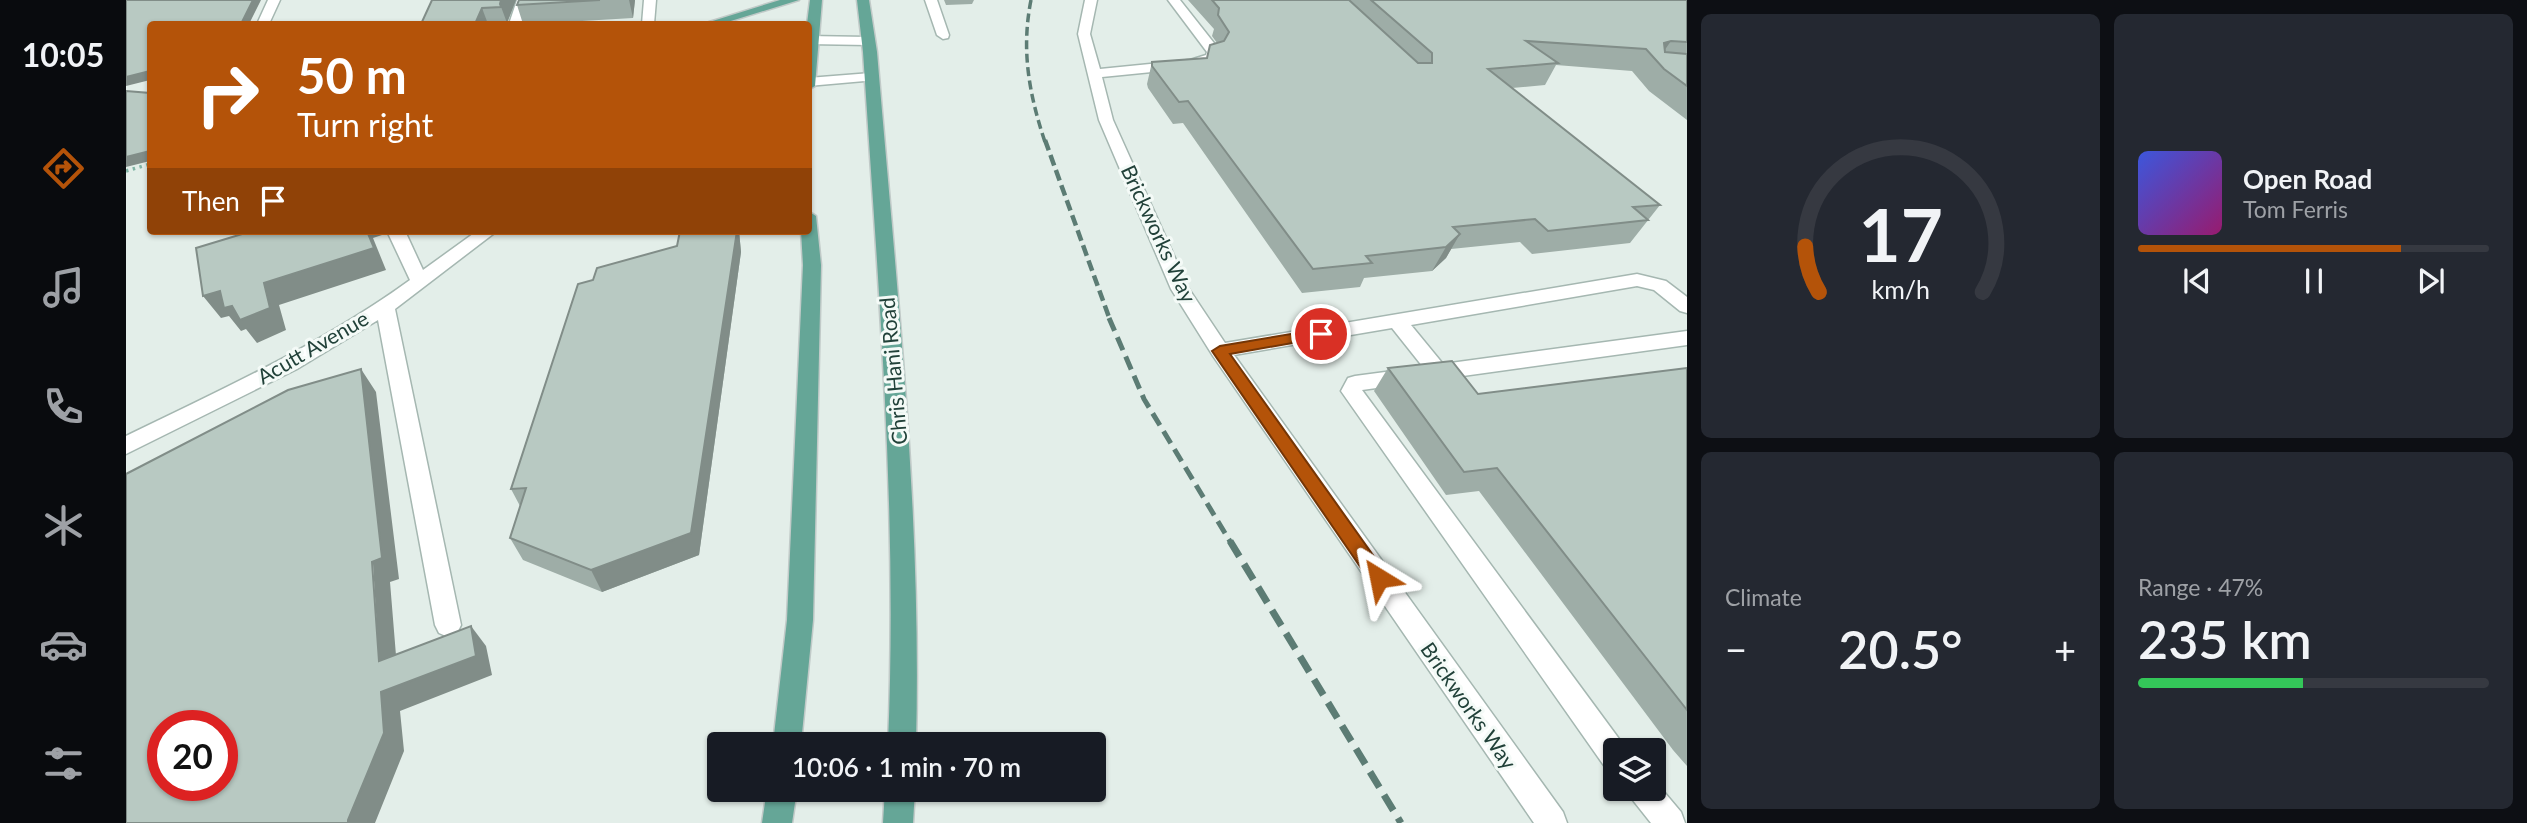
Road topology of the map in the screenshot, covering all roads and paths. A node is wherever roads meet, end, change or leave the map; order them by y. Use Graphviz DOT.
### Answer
graph roads {
  1 [pos="274,0"];
  2 [pos="523,0"];
  3 [pos="650,0"];
  4 [pos="793,0"];
  5 [pos="816,0"];
  6 [pos="863,0"];
  7 [pos="931,0"];
  8 [pos="1091,0"];
  9 [pos="1174,0"];
  10 [pos="264,21"];
  11 [pos="516,21"];
  12 [pos="648,21"];
  13 [pos="720,21"];
  14 [pos="812,32"];
  15 [pos="943,35"];
  16 [pos="812,40"];
  17 [pos="868,41"];
  18 [pos="1093,74"];
  19 [pos="871,77"];
  20 [pos="812,83"];
  21 [pos="147,165"];
  22 [pos="126,171"];
  23 [pos="398,235"];
  24 [pos="482,235"];
  25 [pos="810,235"];
  26 [pos="419,280"];
  27 [pos="385,307"];
  28 [pos="1687,307"];
  29 [pos="1397,321"];
  30 [pos="1687,338"];
  31 [pos="1220,351"];
  32 [pos="1437,370"];
  33 [pos="126,446"];
  34 [pos="448,625"];
  35 [pos="788,732"];
  36 [pos="903,732"];
  37 [pos="1603,741"];
  38 [pos="1652,801"];
  39 [pos="780,802"];
  40 [pos="899,802"];
  41 [pos="777,823"];
  42 [pos="898,823"];
  43 [pos="1552,823"];
  44 [pos="1670,823"];
  1 -- 10 [label="street"];
  2 -- 11 [label="street"];
  3 -- 12 [label="street"];
  4 -- 13 [label="main road"];
  5 -- 14 [label="main road"];
  6 -- 17 [label="main road, Chris Hani Road"];
  7 -- 15 [label="street"];
  8 -- 18 [label="street, Brickworks Way"];
  9 -- 18 [label="street"];
  16 -- 17 [label="street"];
  17 -- 19 [label="main road, Chris Hani Road"];
  18 -- 31 [label="street, Brickworks Way"];
  19 -- 20 [label="street"];
  19 -- 36 [label="main road, Chris Hani Road"];
  21 -- 22 [label="path"];
  23 -- 26 [label="street"];
  24 -- 26 [label="street, Acutt Avenue"];
  25 -- 35 [label="main road"];
  26 -- 27 [label="street, Acutt Avenue"];
  27 -- 33 [label="street, Acutt Avenue"];
  27 -- 34 [label="street"];
  28 -- 29 [label="street"];
  29 -- 31 [label="street"];
  29 -- 32 [label="street"];
  30 -- 32 [label="street"];
  31 -- 43 [label="street, Brickworks Way"];
  32 -- 37 [label="street"];
  38 -- 44 [label="street"];
  39 -- 41 [label="main road"];
  40 -- 42 [label="main road"];
}
